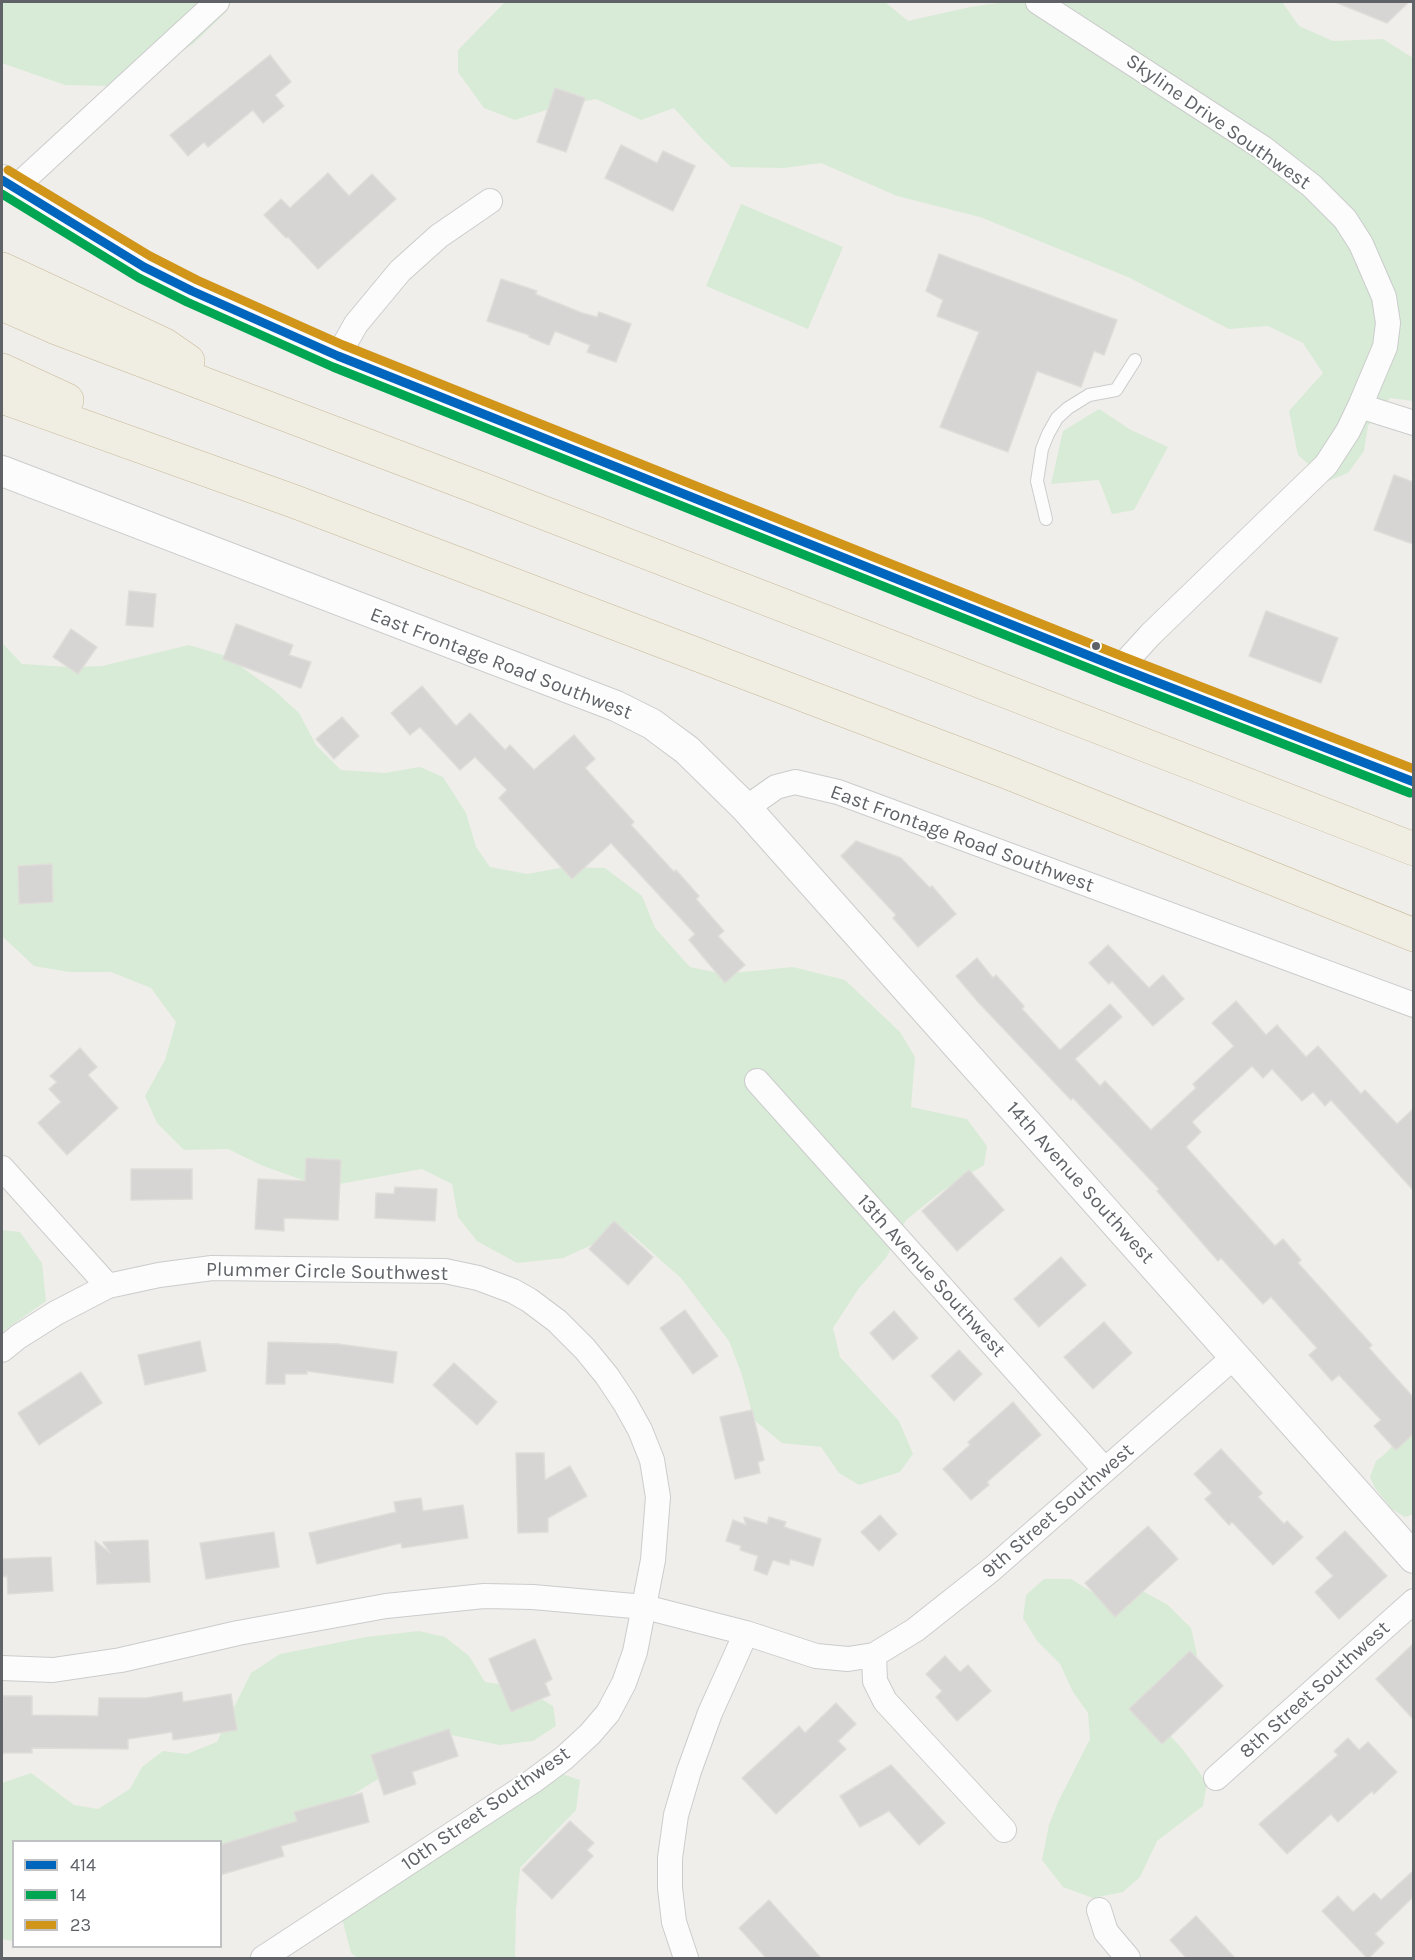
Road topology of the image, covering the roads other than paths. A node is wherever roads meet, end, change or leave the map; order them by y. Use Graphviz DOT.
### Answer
graph roads {
  1 [pos="218,2"];
  2 [pos="1038,2"];
  3 [pos="8,184"];
  4 [pos="490,201"];
  5 [pos="2,269"];
  6 [pos="2,304"];
  7 [pos="338,356"];
  8 [pos="1135,360"];
  9 [pos="2,370"];
  10 [pos="2,397"];
  11 [pos="247,400"];
  12 [pos="1360,406"];
  13 [pos="1413,423"];
  14 [pos="2,471"];
  15 [pos="293,501"];
  16 [pos="1046,519"];
  17 [pos="1120,668"];
  18 [pos="1413,782"];
  19 [pos="746,808"];
  20 [pos="1413,849"];
  21 [pos="1413,935"];
  22 [pos="1413,1005"];
  23 [pos="757,1081"];
  24 [pos="2,1168"];
  25 [pos="108,1286"];
  26 [pos="2,1350"];
  27 [pos="1234,1356"];
  28 [pos="1105,1470"];
  29 [pos="1413,1558"];
  30 [pos="1413,1601"];
  31 [pos="645,1607"];
  32 [pos="746,1633"];
  33 [pos="874,1655"];
  34 [pos="2,1668"];
  35 [pos="1216,1778"];
  36 [pos="1004,1830"];
  37 [pos="1099,1910"];
  38 [pos="263,1959"];
  39 [pos="686,1959"];
  40 [pos="1128,1959"];
  1 -- 3 [label="street"];
  2 -- 12 [label="street, Skyline Drive Southwest"];
  3 -- 7 [label="street"];
  4 -- 7 [label="street"];
  5 -- 11 [label="highway"];
  6 -- 11 [label="highway"];
  7 -- 17 [label="street"];
  8 -- 16 [label="lane"];
  9 -- 15 [label="highway"];
  10 -- 15 [label="highway"];
  11 -- 20 [label="highway"];
  12 -- 13 [label="street"];
  12 -- 17 [label="street, Skyline Drive Southwest"];
  14 -- 19 [label="street, East Frontage Road Southwest"];
  15 -- 21 [label="highway"];
  17 -- 18 [label="street"];
  19 -- 22 [label="street, East Frontage Road Southwest"];
  19 -- 27 [label="street, 14th Avenue Southwest"];
  23 -- 28 [label="street, 13th Avenue Southwest"];
  24 -- 25 [label="street"];
  25 -- 26 [label="street, Plummer Circle Southwest"];
  25 -- 31 [label="street, Plummer Circle Southwest"];
  27 -- 28 [label="street, 9th Street Southwest"];
  27 -- 29 [label="street, 14th Avenue Southwest"];
  28 -- 33 [label="street, 9th Street Southwest"];
  30 -- 35 [label="street, 8th Street Southwest"];
  31 -- 32 [label="street"];
  31 -- 34 [label="street"];
  31 -- 38 [label="street, 10th Street Southwest"];
  32 -- 33 [label="street"];
  32 -- 39 [label="street"];
  33 -- 36 [label="street"];
  37 -- 40 [label="street"];
}
